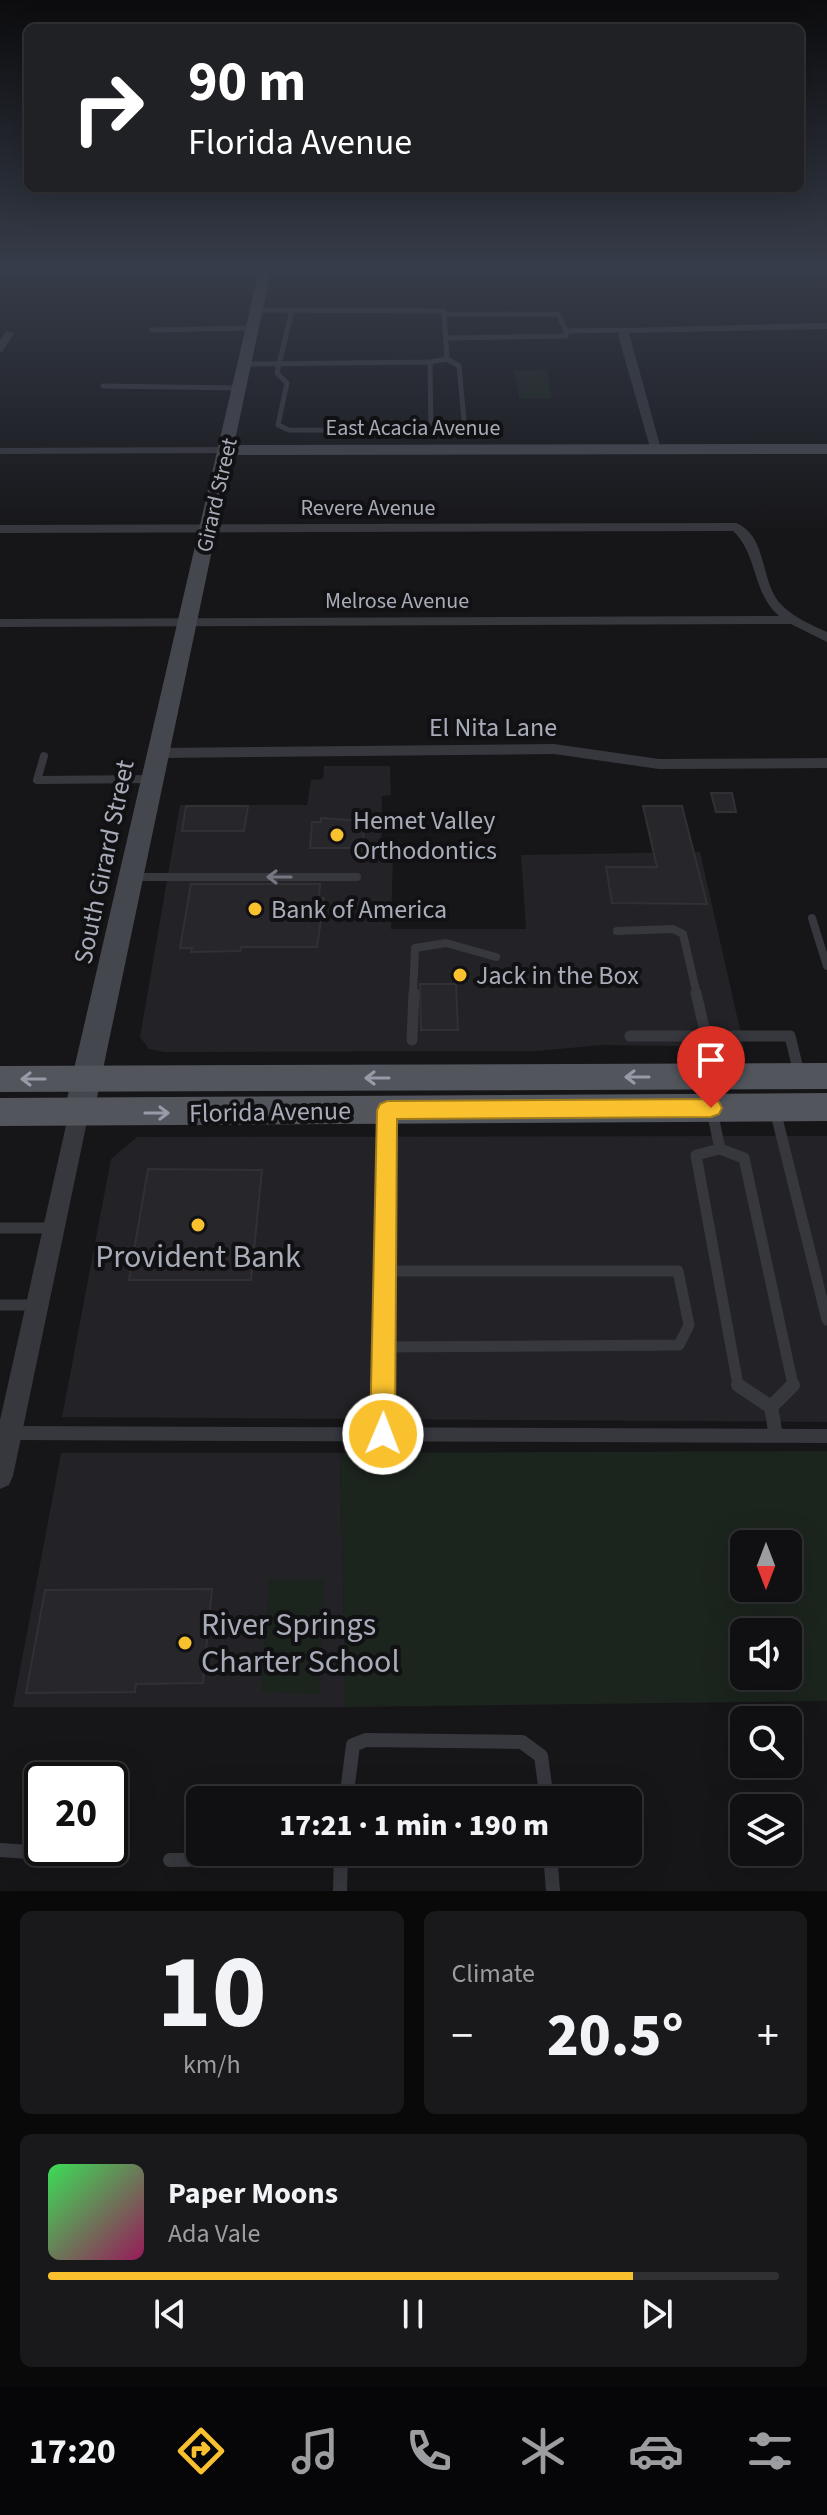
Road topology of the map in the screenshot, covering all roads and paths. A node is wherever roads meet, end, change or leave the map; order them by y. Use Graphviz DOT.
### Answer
graph roads {
  1 [pos="246,358"];
  2 [pos="282,358"];
  3 [pos="632,358"];
  4 [pos="447,359"];
  5 [pos="430,362"];
  6 [pos="245,364"];
  7 [pos="281,364"];
  8 [pos="103,386"];
  9 [pos="240,388"];
  10 [pos="431,431"];
  11 [pos="465,431"];
  12 [pos="655,449"];
  13 [pos="827,449"];
  14 [pos="227,450"];
  15 [pos="466,450"];
  16 [pos="0,451"];
  17 [pos="0,529"];
  18 [pos="209,529"];
  19 [pos="794,620"];
  20 [pos="0,623"];
  21 [pos="187,625"];
  22 [pos="827,638"];
  23 [pos="159,753"];
  24 [pos="44,756"];
  25 [pos="827,763"];
  26 [pos="153,779"];
  27 [pos="131,877"];
  28 [pos="357,877"];
  29 [pos="812,918"];
  30 [pos="617,931"];
  31 [pos="496,957"];
  32 [pos="827,966"];
  33 [pos="630,1036"];
  34 [pos="706,1036"];
  35 [pos="412,1040"];
  36 [pos="814,1076"];
  37 [pos="0,1079"];
  38 [pos="87,1080"];
  39 [pos="775,1107"];
  40 [pos="827,1107"];
  41 [pos="711,1108"];
  42 [pos="387,1110"];
  43 [pos="0,1112"];
  44 [pos="79,1112"];
  45 [pos="720,1149"];
  46 [pos="0,1228"];
  47 [pos="55,1228"];
  48 [pos="385,1271"];
  49 [pos="0,1305"];
  50 [pos="37,1305"];
  51 [pos="827,1320"];
  52 [pos="384,1347"];
  53 [pos="771,1407"];
  54 [pos="10,1433"];
  55 [pos="383,1434"];
  56 [pos="776,1436"];
  57 [pos="827,1436"];
  58 [pos="0,1476"];
  59 [pos="347,1786"];
  60 [pos="545,1786"];
  61 [pos="0,1850"];
  62 [pos="24,1852"];
  63 [pos="170,1860"];
  64 [pos="186,1860"];
  65 [pos="341,1866"];
  66 [pos="551,1866"];
  67 [pos="340,1891"];
  68 [pos="553,1891"];
  1 -- 6 [label="street, Girard Street"];
  2 -- 7 [label="lane"];
  3 -- 12 [label="street"];
  4 -- 5 [label="lane"];
  4 -- 11 [label="lane"];
  5 -- 7 [label="lane"];
  5 -- 10 [label="lane"];
  6 -- 7 [label="lane"];
  6 -- 9 [label="street, Girard Street"];
  7 -- 10 [label="lane"];
  8 -- 9 [label="lane"];
  9 -- 14 [label="street, Girard Street"];
  10 -- 11 [label="lane"];
  11 -- 15 [label="lane"];
  12 -- 13 [label="street, East Acacia Avenue"];
  12 -- 15 [label="street, East Acacia Avenue"];
  14 -- 15 [label="street, East Acacia Avenue"];
  14 -- 16 [label="street, East Acacia Avenue"];
  14 -- 18 [label="street, Girard Street"];
  17 -- 18 [label="street, Revere Avenue"];
  18 -- 19 [label="street, Revere Avenue"];
  18 -- 21 [label="street, Girard Street"];
  19 -- 21 [label="street, Melrose Avenue"];
  19 -- 22 [label="street"];
  20 -- 21 [label="street, Melrose Avenue"];
  21 -- 23 [label="street, South Girard Street"];
  23 -- 25 [label="street, El Nita Lane"];
  23 -- 26 [label="street, South Girard Street"];
  24 -- 26 [label="lane"];
  26 -- 27 [label="street, South Girard Street"];
  28 -- 27 [label="lane, one-way"];
  27 -- 38 [label="street, South Girard Street"];
  29 -- 32 [label="lane"];
  30 -- 34 [label="lane"];
  31 -- 35 [label="lane"];
  33 -- 34 [label="lane"];
  34 -- 36 [label="lane"];
  36 -- 38 [label="main road, Florida Avenue, one-way"];
  38 -- 37 [label="main road, Florida Avenue, one-way"];
  38 -- 44 [label="street, South Girard Street"];
  39 -- 40 [label="main road, Florida Avenue"];
  39 -- 41 [label="main road, Florida Avenue"];
  39 -- 51 [label="lane"];
  41 -- 42 [label="main road, Florida Avenue"];
  41 -- 45 [label="lane"];
  44 -- 42 [label="main road, Florida Avenue, one-way"];
  42 -- 48 [label="lane"];
  43 -- 44 [label="main road, Florida Avenue"];
  44 -- 47 [label="street"];
  45 -- 53 [label="lane"];
  45 -- 53 [label="lane"];
  46 -- 47 [label="lane"];
  47 -- 50 [label="street"];
  48 -- 52 [label="lane"];
  48 -- 52 [label="lane"];
  49 -- 50 [label="lane"];
  50 -- 54 [label="street"];
  52 -- 55 [label="lane"];
  53 -- 56 [label="lane"];
  54 -- 55 [label="lane"];
  54 -- 58 [label="street"];
  55 -- 56 [label="lane"];
  56 -- 57 [label="lane"];
  59 -- 60 [label="lane"];
  61 -- 62 [label="lane"];
  63 -- 64 [label="lane"];
  65 -- 67 [label="lane"];
  66 -- 68 [label="lane"];
}
